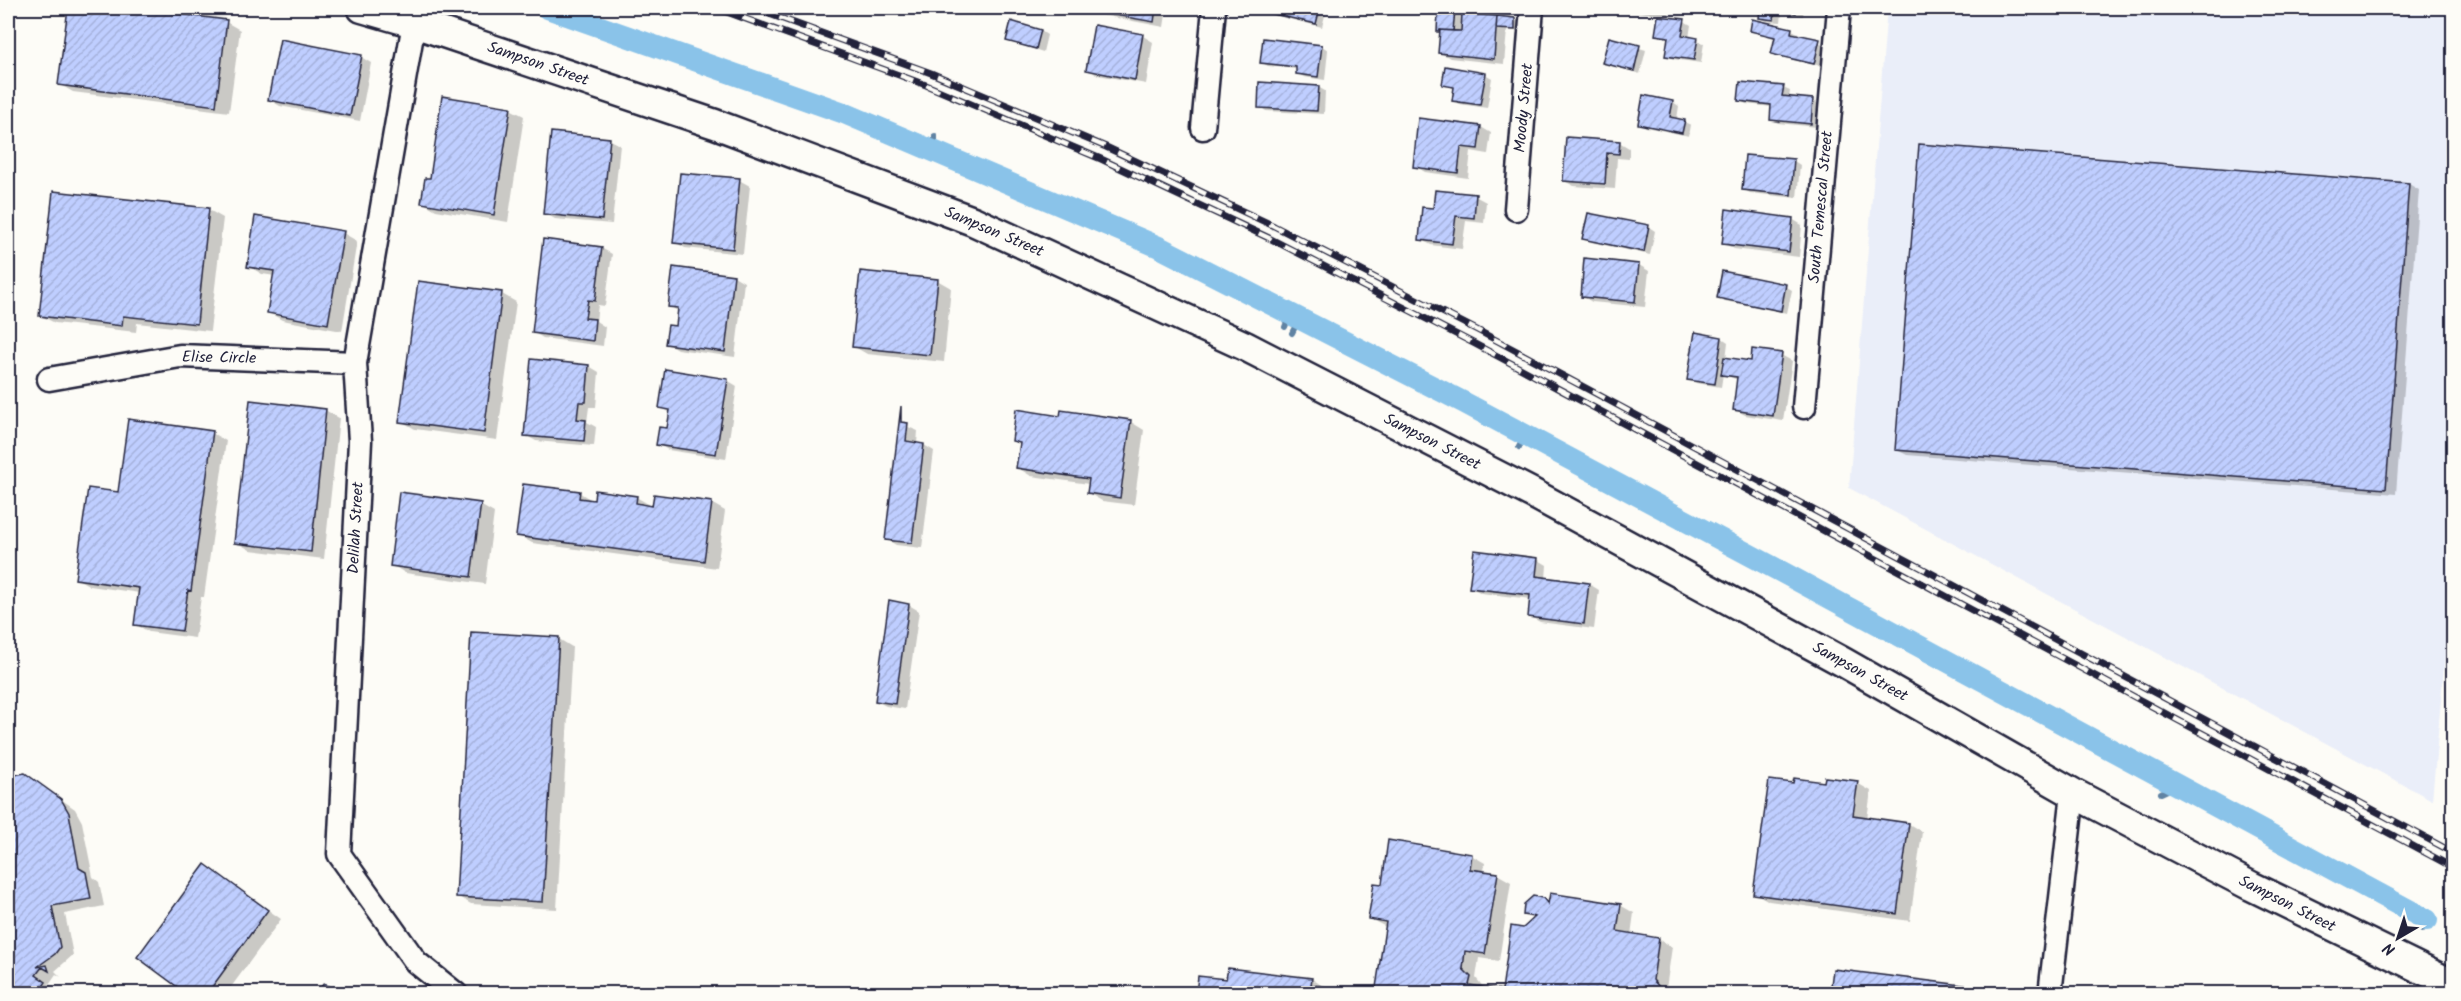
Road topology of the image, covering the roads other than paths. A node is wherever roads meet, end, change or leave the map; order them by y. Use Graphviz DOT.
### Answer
graph roads {
  1 [pos="362,8"];
  2 [pos="1214,8"];
  3 [pos="1532,8"];
  4 [pos="1839,8"];
  5 [pos="414,23"];
  6 [pos="1203,128"];
  7 [pos="1516,209"];
  8 [pos="355,363"];
  9 [pos="49,379"];
  10 [pos="1803,407"];
  11 [pos="2073,793"];
  12 [pos="2454,985"];
  13 [pos="456,993"];
  14 [pos="2050,993"];
  1 -- 5 [label="street, Sampson Street"];
  2 -- 6 [label="street"];
  3 -- 7 [label="street, Moody Street"];
  4 -- 10 [label="street, South Temescal Street"];
  5 -- 8 [label="street, Delilah Street"];
  5 -- 11 [label="street, Sampson Street"];
  8 -- 9 [label="street, Elise Circle"];
  8 -- 13 [label="street, Delilah Street"];
  11 -- 12 [label="street, Sampson Street"];
  11 -- 14 [label="street"];
}
